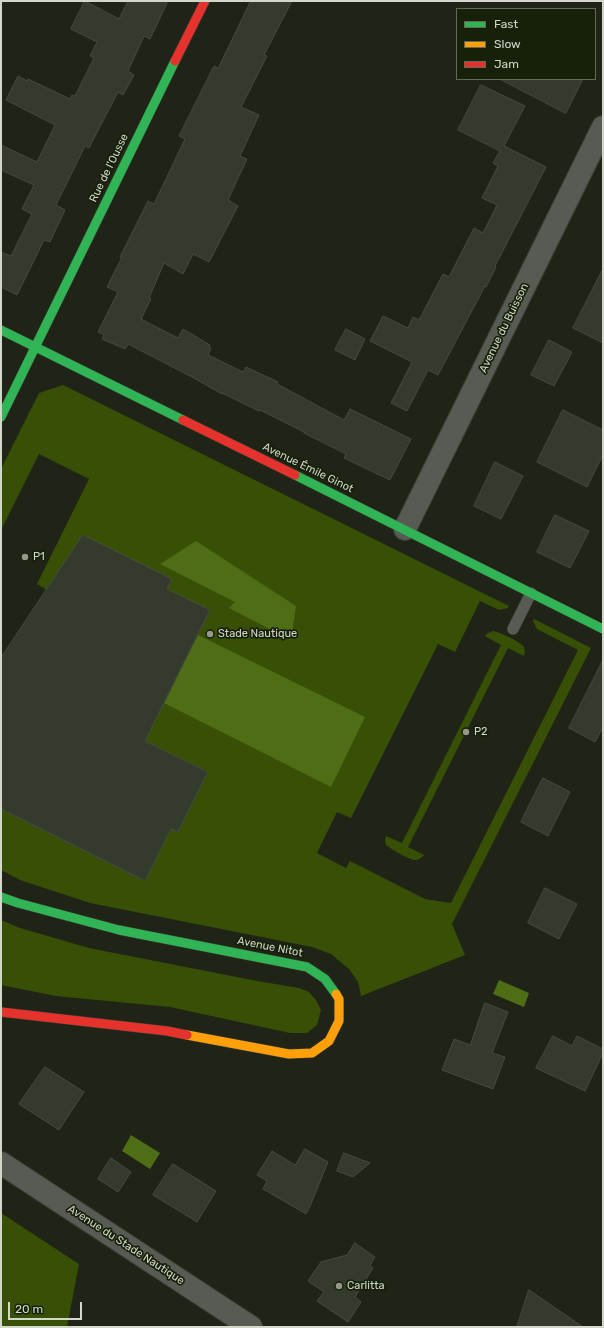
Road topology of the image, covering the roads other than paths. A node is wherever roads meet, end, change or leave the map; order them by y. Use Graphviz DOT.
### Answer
graph roads {
  1 [pos="205,1"];
  2 [pos="603,127"];
  3 [pos="1,330"];
  4 [pos="36,346"];
  5 [pos="1,416"];
  6 [pos="405,529"];
  7 [pos="531,593"];
  8 [pos="513,629"];
  9 [pos="603,629"];
  10 [pos="1,897"];
  11 [pos="1,1012"];
  12 [pos="1,1163"];
  13 [pos="251,1327"];
  1 -- 4 [label="street, Rue de l'Ousse"];
  2 -- 6 [label="street, Avenue du Buisson"];
  3 -- 4 [label="street, Avenue Émile Ginot"];
  4 -- 5 [label="street"];
  4 -- 6 [label="street, Avenue Émile Ginot"];
  6 -- 7 [label="street, Avenue Émile Ginot"];
  7 -- 8 [label="lane"];
  7 -- 9 [label="street, Avenue Émile Ginot"];
  10 -- 11 [label="street, Avenue Nitot"];
  12 -- 13 [label="street, Avenue du Stade Nautique"];
}
